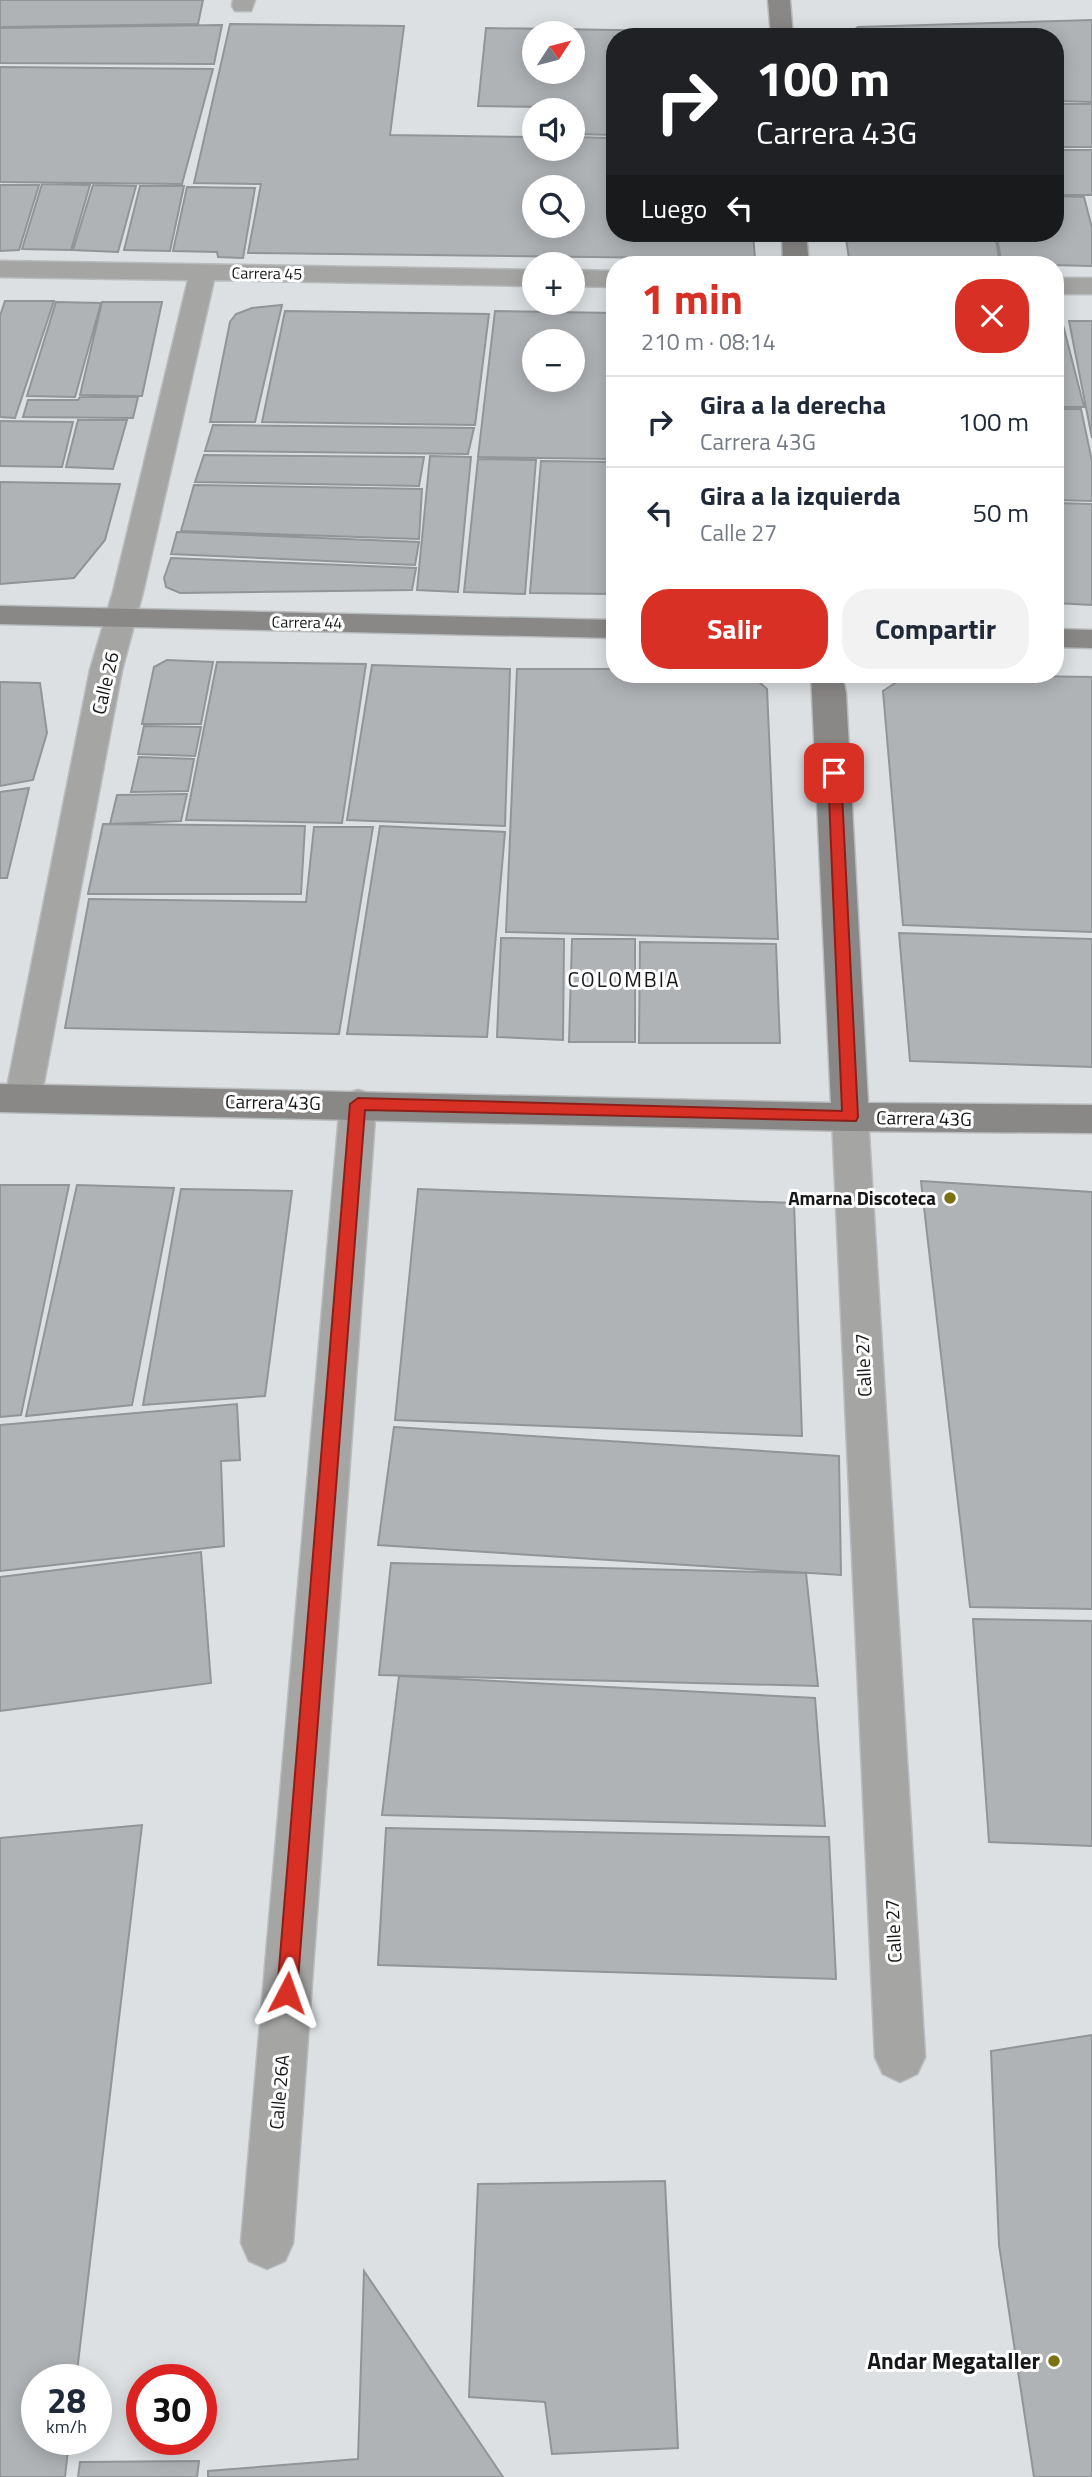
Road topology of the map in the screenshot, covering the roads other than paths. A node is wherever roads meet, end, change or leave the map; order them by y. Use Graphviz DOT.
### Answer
graph roads {
  1 [pos="779,0"];
  2 [pos="781,28"];
  3 [pos="0,269"];
  4 [pos="202,272"];
  5 [pos="522,278"];
  6 [pos="585,278"];
  7 [pos="606,279"];
  8 [pos="1064,286"];
  9 [pos="1092,286"];
  10 [pos="0,615"];
  11 [pos="121,618"];
  12 [pos="606,629"];
  13 [pos="1064,638"];
  14 [pos="1092,639"];
  15 [pos="828,683"];
  16 [pos="12,1098"];
  17 [pos="358,1104"];
  18 [pos="850,1117"];
  19 [pos="1092,1119"];
  20 [pos="900,2057"];
  21 [pos="267,2243"];
  1 -- 2 [label="street"];
  3 -- 4 [label="street, Carrera 45"];
  4 -- 5 [label="street, Carrera 45"];
  4 -- 11 [label="street, Calle 26"];
  6 -- 7 [label="street"];
  8 -- 9 [label="street"];
  10 -- 11 [label="street, Carrera 44"];
  11 -- 12 [label="street, Carrera 44"];
  11 -- 16 [label="street, Calle 26"];
  13 -- 14 [label="street"];
  15 -- 18 [label="street, Calle 27"];
  16 -- 17 [label="street, Carrera 43G"];
  17 -- 18 [label="street, Carrera 43G"];
  17 -- 21 [label="street, Calle 26A"];
  18 -- 19 [label="street, Carrera 43G"];
  18 -- 20 [label="street, Calle 27"];
}
